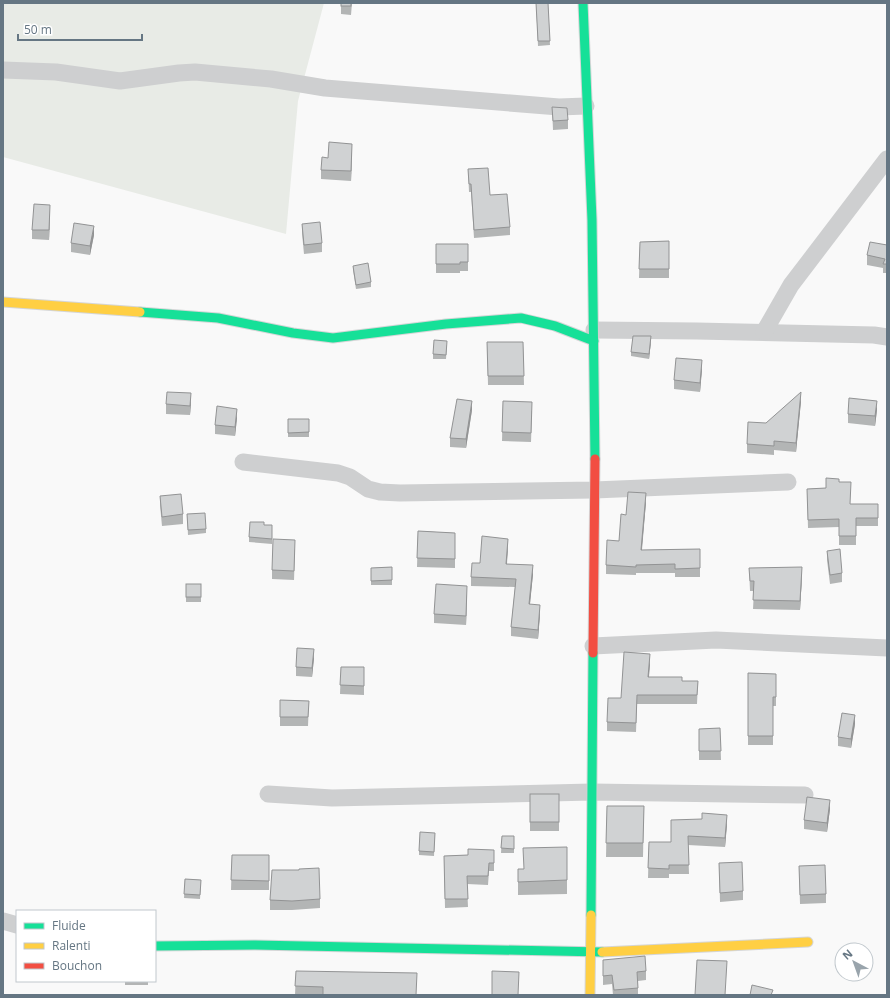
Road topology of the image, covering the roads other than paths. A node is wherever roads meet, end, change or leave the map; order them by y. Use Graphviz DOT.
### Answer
graph roads {
  1 [pos="583,3"];
  2 [pos="3,70"];
  3 [pos="586,106"];
  4 [pos="887,159"];
  5 [pos="3,302"];
  6 [pos="764,332"];
  7 [pos="594,336"];
  8 [pos="887,337"];
  9 [pos="243,462"];
  10 [pos="788,482"];
  11 [pos="594,490"];
  12 [pos="593,646"];
  13 [pos="887,648"];
  14 [pos="592,792"];
  15 [pos="268,794"];
  16 [pos="805,795"];
  17 [pos="3,922"];
  18 [pos="16,925"];
  19 [pos="808,942"];
  20 [pos="156,946"];
  21 [pos="590,953"];
  22 [pos="590,995"];
  1 -- 3 [label="street"];
  2 -- 3 [label="street"];
  3 -- 7 [label="street"];
  4 -- 6 [label="street"];
  5 -- 7 [label="street"];
  6 -- 7 [label="street"];
  6 -- 8 [label="street"];
  7 -- 11 [label="street"];
  9 -- 11 [label="street"];
  10 -- 11 [label="street"];
  11 -- 12 [label="street"];
  12 -- 13 [label="street"];
  12 -- 14 [label="street"];
  14 -- 15 [label="street"];
  14 -- 16 [label="street"];
  14 -- 21 [label="street"];
  17 -- 18 [label="street"];
  19 -- 21 [label="street"];
  20 -- 21 [label="street"];
  21 -- 22 [label="street"];
}
